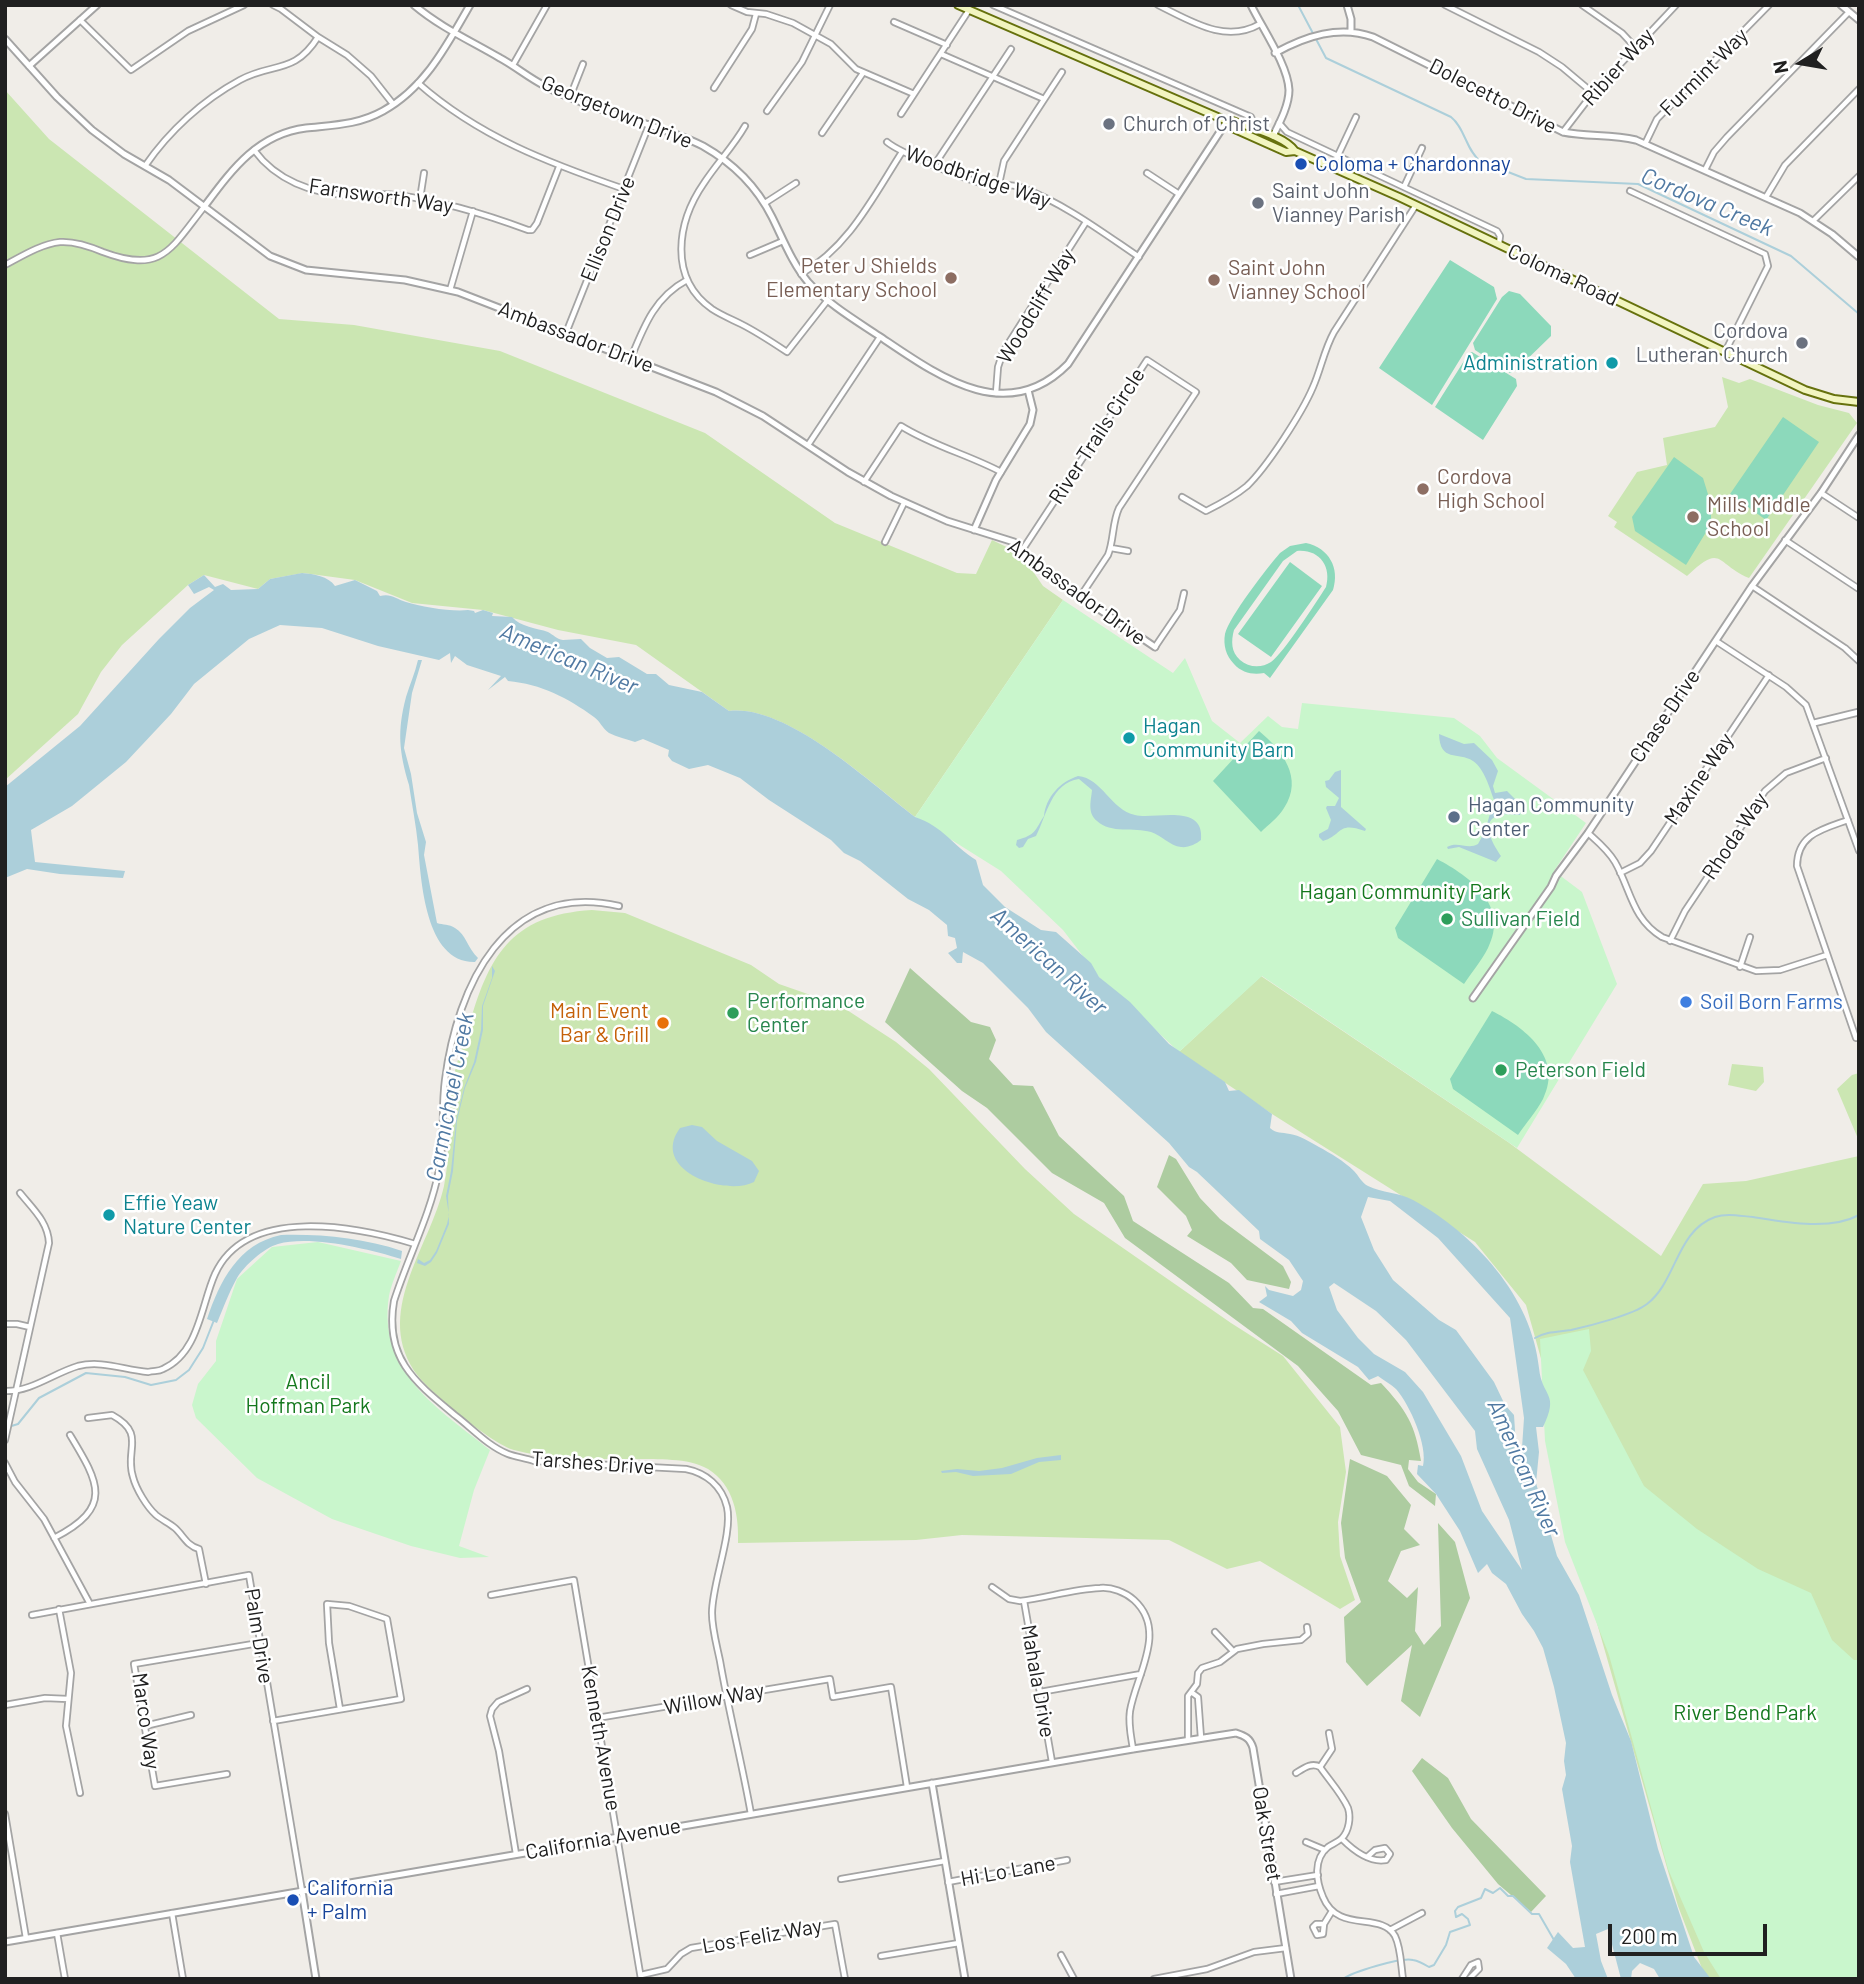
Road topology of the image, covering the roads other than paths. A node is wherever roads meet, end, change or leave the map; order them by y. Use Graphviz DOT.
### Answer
graph roads {
  1 [pos="97,5"];
  2 [pos="244,5"];
  3 [pos="273,5"];
  4 [pos="414,5"];
  5 [pos="470,5"];
  6 [pos="547,5"];
  7 [pos="730,5"];
  8 [pos="830,5"];
  9 [pos="958,5"];
  10 [pos="993,5"];
  11 [pos="1158,5"];
  12 [pos="1251,5"];
  13 [pos="1348,5"];
  14 [pos="1445,5"];
  15 [pos="1582,5"];
  16 [pos="1676,5"];
  17 [pos="1769,5"];
  18 [pos="1840,5"];
  19 [pos="969,10"];
  20 [pos="1848,13"];
  21 [pos="756,14"];
  22 [pos="80,20"];
  23 [pos="1859,20"];
  24 [pos="894,22"];
  25 [pos="1260,24"];
  26 [pos="1351,32"];
  27 [pos="454,33"];
  28 [pos="815,35"];
  29 [pos="318,37"];
  30 [pos="5,39"];
  31 [pos="947,45"];
  32 [pos="1635,47"];
  33 [pos="1010,49"];
  34 [pos="1275,52"];
  35 [pos="941,54"];
  36 [pos="583,64"];
  37 [pos="513,65"];
  38 [pos="29,66"];
  39 [pos="1062,72"];
  40 [pos="863,73"];
  41 [pos="992,77"];
  42 [pos="418,83"];
  43 [pos="714,88"];
  44 [pos="1859,89"];
  45 [pos="1592,93"];
  46 [pos="914,94"];
  47 [pos="570,97"];
  48 [pos="1044,99"];
  49 [pos="393,104"];
  50 [pos="767,111"];
  51 [pos="901,114"];
  52 [pos="1356,117"];
  53 [pos="1227,121"];
  54 [pos="1279,124"];
  55 [pos="649,125"];
  56 [pos="745,126"];
  57 [pos="1251,129"];
  58 [pos="1563,132"];
  59 [pos="822,133"];
  60 [pos="1273,136"];
  61 [pos="887,142"];
  62 [pos="1645,144"];
  63 [pos="1422,148"];
  64 [pos="254,149"];
  65 [pos="1284,151"];
  66 [pos="1295,151"];
  67 [pos="902,152"];
  68 [pos="1338,156"];
  69 [pos="722,160"];
  70 [pos="934,164"];
  71 [pos="145,166"];
  72 [pos="558,167"];
  73 [pos="1332,168"];
  74 [pos="1705,170"];
  75 [pos="424,173"];
  76 [pos="1147,173"];
  77 [pos="1859,176"];
  78 [pos="796,183"];
  79 [pos="999,184"];
  80 [pos="1404,187"];
  81 [pos="624,189"];
  82 [pos="1630,191"];
  83 [pos="1179,194"];
  84 [pos="1766,197"];
  85 [pos="420,200"];
  86 [pos="765,203"];
  87 [pos="1416,205"];
  88 [pos="204,207"];
  89 [pos="473,211"];
  90 [pos="1814,221"];
  91 [pos="1086,222"];
  92 [pos="783,241"];
  93 [pos="1499,244"];
  94 [pos="750,255"];
  95 [pos="1139,257"];
  96 [pos="1859,257"];
  97 [pos="5,265"];
  98 [pos="801,274"];
  99 [pos="687,280"];
  100 [pos="450,289"];
  101 [pos="827,301"];
  102 [pos="566,333"];
  103 [pos="880,337"];
  104 [pos="1725,352"];
  105 [pos="631,358"];
  106 [pos="1028,390"];
  107 [pos="996,393"];
  108 [pos="1859,402"];
  109 [pos="1858,437"];
  110 [pos="808,445"];
  111 [pos="1001,472"];
  112 [pos="864,482"];
  113 [pos="1821,492"];
  114 [pos="1182,497"];
  115 [pos="904,503"];
  116 [pos="1859,518"];
  117 [pos="974,530"];
  118 [pos="1785,540"];
  119 [pos="885,542"];
  120 [pos="1111,548"];
  121 [pos="1023,550"];
  122 [pos="1128,551"];
  123 [pos="1752,586"];
  124 [pos="1859,589"];
  125 [pos="1184,593"];
  126 [pos="1080,597"];
  127 [pos="1716,641"];
  128 [pos="1155,647"];
  129 [pos="1859,661"];
  130 [pos="1769,675"];
  131 [pos="1859,712"];
  132 [pos="1814,723"];
  133 [pos="1826,758"];
  134 [pos="1848,820"];
  135 [pos="1588,833"];
  136 [pos="1859,851"];
  137 [pos="1620,873"];
  138 [pos="618,906"];
  139 [pos="1750,937"];
  140 [pos="1670,941"];
  141 [pos="1827,955"];
  142 [pos="1740,967"];
  143 [pos="1473,998"];
  144 [pos="1859,1037"];
  145 [pos="20,1193"];
  146 [pos="415,1244"];
  147 [pos="5,1324"];
  148 [pos="30,1327"];
  149 [pos="16,1389"];
  150 [pos="5,1391"];
  151 [pos="88,1418"];
  152 [pos="70,1434"];
  153 [pos="6,1437"];
  154 [pos="5,1463"];
  155 [pos="54,1538"];
  156 [pos="206,1584"];
  157 [pos="992,1587"];
  158 [pos="491,1595"];
  159 [pos="1024,1601"];
  160 [pos="90,1604"];
  161 [pos="60,1609"];
  162 [pos="32,1615"];
  163 [pos="1307,1627"];
  164 [pos="1215,1632"];
  165 [pos="259,1643"];
  166 [pos="1233,1651"];
  167 [pos="1141,1674"];
  168 [pos="527,1689"];
  169 [pos="1040,1692"];
  170 [pos="1191,1692"];
  171 [pos="726,1697"];
  172 [pos="68,1699"];
  173 [pos="5,1705"];
  174 [pos="340,1709"];
  175 [pos="191,1715"];
  176 [pos="597,1718"];
  177 [pos="273,1721"];
  178 [pos="145,1726"];
  179 [pos="1329,1733"];
  180 [pos="1201,1738"];
  181 [pos="1188,1740"];
  182 [pos="1133,1749"];
  183 [pos="1052,1762"];
  184 [pos="1320,1767"];
  185 [pos="1296,1773"];
  186 [pos="227,1774"];
  187 [pos="932,1783"];
  188 [pos="907,1787"];
  189 [pos="80,1794"];
  190 [pos="5,1814"];
  191 [pos="751,1814"];
  192 [pos="617,1837"];
  193 [pos="1342,1839"];
  194 [pos="1306,1842"];
  195 [pos="1325,1850"];
  196 [pos="516,1854"];
  197 [pos="1367,1857"];
  198 [pos="1067,1860"];
  199 [pos="945,1861"];
  200 [pos="1318,1875"];
  201 [pos="841,1879"];
  202 [pos="1293,1879"];
  203 [pos="948,1882"];
  204 [pos="1274,1882"];
  205 [pos="1319,1886"];
  206 [pos="302,1891"];
  207 [pos="1294,1891"];
  208 [pos="1276,1894"];
  209 [pos="1332,1911"];
  210 [pos="172,1913"];
  211 [pos="1422,1913"];
  212 [pos="1324,1924"];
  213 [pos="1390,1930"];
  214 [pos="57,1933"];
  215 [pos="26,1938"];
  216 [pos="5,1942"];
  217 [pos="959,1943"];
  218 [pos="1286,1948"];
  219 [pos="1061,1955"];
  220 [pos="881,1956"];
  221 [pos="641,1977"];
  222 [pos="65,1979"];
  223 [pos="183,1979"];
  224 [pos="316,1979"];
  225 [pos="845,1979"];
  226 [pos="965,1979"];
  227 [pos="1074,1979"];
  228 [pos="1154,1979"];
  229 [pos="1291,1979"];
  230 [pos="1403,1979"];
  231 [pos="1462,1979"];
  232 [pos="1469,1979"];
  1 -- 22 [label="street"];
  2 -- 22 [label="street"];
  3 -- 29 [label="street"];
  4 -- 27 [label="street, Georgetown Drive"];
  5 -- 27 [label="street"];
  6 -- 37 [label="street"];
  7 -- 21 [label="street"];
  8 -- 28 [label="street"];
  9 -- 19 [label="main road, Coloma Road"];
  10 -- 57 [label="street, Coloma Road"];
  11 -- 25 [label="street"];
  12 -- 25 [label="street"];
  13 -- 26 [label="street"];
  14 -- 45 [label="street"];
  15 -- 32 [label="street"];
  16 -- 32 [label="street, Ribier Way"];
  17 -- 62 [label="street, Furmint Way"];
  18 -- 20 [label="street"];
  19 -- 31 [label="street"];
  19 -- 53 [label="main road, Coloma Road"];
  20 -- 23 [label="street"];
  20 -- 74 [label="street"];
  21 -- 28 [label="street"];
  21 -- 43 [label="street"];
  22 -- 38 [label="street"];
  24 -- 31 [label="street"];
  25 -- 34 [label="street"];
  26 -- 34 [label="street, Dolecetto Drive"];
  26 -- 58 [label="street, Dolecetto Drive"];
  27 -- 37 [label="street, Georgetown Drive"];
  27 -- 42 [label="street"];
  28 -- 40 [label="street"];
  28 -- 50 [label="street"];
  29 -- 49 [label="street"];
  29 -- 71 [label="street"];
  30 -- 38 [label="street, Ambassador Drive"];
  31 -- 35 [label="street"];
  32 -- 45 [label="street, Ribier Way"];
  33 -- 41 [label="street"];
  34 -- 54 [label="street"];
  35 -- 41 [label="street"];
  35 -- 46 [label="street"];
  36 -- 47 [label="street"];
  37 -- 47 [label="street, Georgetown Drive"];
  38 -- 71 [label="street, Ambassador Drive"];
  39 -- 48 [label="street"];
  40 -- 46 [label="street"];
  40 -- 59 [label="street"];
  41 -- 48 [label="street"];
  41 -- 70 [label="street"];
  42 -- 49 [label="street"];
  42 -- 72 [label="street"];
  44 -- 84 [label="street"];
  45 -- 58 [label="street, Ribier Way"];
  46 -- 51 [label="street"];
  47 -- 55 [label="street, Georgetown Drive"];
  48 -- 79 [label="street"];
  49 -- 64 [label="street"];
  52 -- 68 [label="street"];
  53 -- 57 [label="main road, Coloma Road"];
  53 -- 65 [label="main road, Coloma Road"];
  53 -- 83 [label="street, Georgetown Drive"];
  54 -- 60 [label="street"];
  54 -- 68 [label="street, Coloma Road"];
  55 -- 69 [label="street, Georgetown Drive"];
  55 -- 81 [label="street, Ellison Drive"];
  56 -- 69 [label="street"];
  57 -- 60 [label="main road, Coloma Road"];
  58 -- 62 [label="street, Dolecetto Drive"];
  60 -- 65 [label="main road"];
  60 -- 66 [label="main road, Coloma Road"];
  61 -- 67 [label="street, Woodbridge Way"];
  62 -- 74 [label="street, Dolecetto Drive"];
  63 -- 80 [label="street"];
  64 -- 85 [label="street, Farnsworth Way"];
  64 -- 88 [label="street"];
  65 -- 66 [label="main road, Coloma Road"];
  66 -- 73 [label="main road, Coloma Road"];
  67 -- 70 [label="street, Woodbridge Way"];
  67 -- 98 [label="street"];
  68 -- 73 [label="street"];
  68 -- 80 [label="street, Coloma Road"];
  69 -- 86 [label="street, Georgetown Drive"];
  69 -- 99 [label="street"];
  70 -- 79 [label="street, Woodbridge Way"];
  71 -- 88 [label="street, Ambassador Drive"];
  72 -- 81 [label="street"];
  72 -- 89 [label="street, Farnsworth Way"];
  73 -- 87 [label="main road, Coloma Road"];
  74 -- 84 [label="street, Dolecetto Drive"];
  75 -- 85 [label="street"];
  76 -- 83 [label="street"];
  77 -- 90 [label="street"];
  78 -- 86 [label="street"];
  79 -- 91 [label="street, Woodbridge Way"];
  80 -- 93 [label="street, Coloma Road"];
  81 -- 102 [label="street, Ellison Drive"];
  82 -- 104 [label="street"];
  83 -- 95 [label="street, Georgetown Drive"];
  84 -- 90 [label="street, Dolecetto Drive"];
  85 -- 89 [label="street, Farnsworth Way"];
  86 -- 92 [label="street, Georgetown Drive"];
  87 -- 93 [label="main road, Coloma Road"];
  87 -- 114 [label="street"];
  88 -- 97 [label="street"];
  88 -- 100 [label="street, Ambassador Drive"];
  89 -- 100 [label="street"];
  90 -- 96 [label="street, Dolecetto Drive"];
  91 -- 95 [label="street, Woodbridge Way"];
  91 -- 107 [label="street, Woodcliff Way"];
  92 -- 94 [label="street"];
  92 -- 98 [label="street, Georgetown Drive"];
  93 -- 104 [label="main road, Coloma Road"];
  95 -- 106 [label="street, Georgetown Drive"];
  98 -- 101 [label="street, Georgetown Drive"];
  99 -- 101 [label="street"];
  99 -- 105 [label="street"];
  100 -- 102 [label="street, Ambassador Drive"];
  101 -- 103 [label="street, Georgetown Drive"];
  102 -- 105 [label="street, Ambassador Drive"];
  103 -- 107 [label="street, Georgetown Drive"];
  103 -- 110 [label="street"];
  104 -- 108 [label="main road, Coloma Road"];
  105 -- 110 [label="street, Ambassador Drive"];
  106 -- 107 [label="street, Georgetown Drive"];
  106 -- 111 [label="street"];
  109 -- 113 [label="street, Chase Drive"];
  110 -- 112 [label="street, Ambassador Drive"];
  111 -- 112 [label="street"];
  111 -- 117 [label="street"];
  112 -- 115 [label="street, Ambassador Drive"];
  113 -- 116 [label="street"];
  113 -- 118 [label="street, Chase Drive"];
  115 -- 117 [label="street, Ambassador Drive"];
  115 -- 119 [label="street"];
  117 -- 121 [label="street, Ambassador Drive"];
  118 -- 123 [label="street, Chase Drive"];
  118 -- 124 [label="street"];
  120 -- 121 [label="street, River Trails Circle"];
  120 -- 122 [label="street"];
  120 -- 126 [label="street, River Trails Circle"];
  121 -- 126 [label="street, Ambassador Drive"];
  123 -- 127 [label="street, Chase Drive"];
  123 -- 129 [label="street"];
  125 -- 128 [label="street"];
  126 -- 128 [label="street, Ambassador Drive"];
  127 -- 130 [label="street"];
  127 -- 135 [label="street, Chase Drive"];
  130 -- 132 [label="street"];
  130 -- 137 [label="street, Maxine Way"];
  131 -- 132 [label="street"];
  132 -- 133 [label="street"];
  133 -- 134 [label="street"];
  133 -- 140 [label="street, Rhoda Way"];
  134 -- 136 [label="street"];
  134 -- 141 [label="street"];
  135 -- 137 [label="street"];
  135 -- 143 [label="street, Chase Drive"];
  137 -- 140 [label="street"];
  138 -- 146 [label="street, Tarshes Drive"];
  139 -- 142 [label="street"];
  140 -- 142 [label="street"];
  141 -- 142 [label="street"];
  141 -- 144 [label="street"];
  145 -- 148 [label="street"];
  146 -- 149 [label="street"];
  146 -- 171 [label="street, Tarshes Drive"];
  147 -- 148 [label="street"];
  148 -- 149 [label="street"];
  149 -- 150 [label="street"];
  149 -- 153 [label="street"];
  151 -- 156 [label="street"];
  152 -- 155 [label="street"];
  154 -- 155 [label="street"];
  155 -- 160 [label="street"];
  156 -- 160 [label="street, Palm Drive"];
  156 -- 165 [label="street, Palm Drive"];
  157 -- 159 [label="street"];
  158 -- 176 [label="street, Kenneth Avenue"];
  159 -- 167 [label="street"];
  159 -- 169 [label="street, Mahala Drive"];
  160 -- 161 [label="street, Palm Drive"];
  161 -- 162 [label="street, Palm Drive"];
  161 -- 172 [label="street"];
  163 -- 166 [label="street"];
  164 -- 166 [label="street"];
  165 -- 177 [label="street, Palm Drive"];
  165 -- 178 [label="street, Marco Way"];
  166 -- 170 [label="street"];
  167 -- 169 [label="street"];
  167 -- 182 [label="street"];
  168 -- 196 [label="street"];
  169 -- 183 [label="street, Mahala Drive"];
  170 -- 180 [label="street"];
  170 -- 181 [label="street"];
  171 -- 176 [label="street, Willow Way"];
  171 -- 188 [label="street, Willow Way"];
  171 -- 191 [label="street, Tarshes Drive"];
  172 -- 173 [label="street"];
  172 -- 189 [label="street"];
  174 -- 174 [label="street"];
  174 -- 177 [label="street"];
  175 -- 178 [label="street"];
  176 -- 192 [label="street, Kenneth Avenue"];
  177 -- 206 [label="street, Palm Drive"];
  178 -- 186 [label="street, Marco Way"];
  179 -- 184 [label="street"];
  180 -- 181 [label="street, California Avenue"];
  180 -- 204 [label="street, Oak Street"];
  181 -- 182 [label="street, California Avenue"];
  182 -- 183 [label="street, California Avenue"];
  183 -- 187 [label="street, California Avenue"];
  184 -- 185 [label="street"];
  184 -- 193 [label="street"];
  187 -- 188 [label="street, California Avenue"];
  187 -- 199 [label="street"];
  188 -- 191 [label="street, California Avenue"];
  190 -- 215 [label="street"];
  191 -- 192 [label="street, California Avenue"];
  192 -- 196 [label="street, California Avenue"];
  192 -- 221 [label="street, Kenneth Avenue"];
  193 -- 195 [label="street"];
  193 -- 197 [label="street"];
  194 -- 195 [label="street"];
  195 -- 200 [label="street"];
  196 -- 206 [label="street, California Avenue"];
  197 -- 197 [label="street"];
  198 -- 203 [label="street, Hi Lo Lane"];
  199 -- 201 [label="street"];
  199 -- 203 [label="street"];
  200 -- 202 [label="street"];
  200 -- 205 [label="street"];
  202 -- 204 [label="street"];
  202 -- 207 [label="street"];
  203 -- 217 [label="street"];
  204 -- 208 [label="street, Oak Street"];
  205 -- 207 [label="street"];
  205 -- 209 [label="street"];
  206 -- 210 [label="street, California Avenue"];
  206 -- 224 [label="street, Palm Drive"];
  207 -- 208 [label="street"];
  208 -- 218 [label="street, Oak Street"];
  209 -- 212 [label="street"];
  209 -- 213 [label="street"];
  210 -- 214 [label="street, California Avenue"];
  210 -- 223 [label="street"];
  211 -- 213 [label="street"];
  213 -- 230 [label="street"];
  214 -- 215 [label="street, California Avenue"];
  214 -- 222 [label="street"];
  215 -- 216 [label="street, California Avenue"];
  217 -- 220 [label="street"];
  217 -- 226 [label="street"];
  218 -- 228 [label="street"];
  218 -- 229 [label="street, Oak Street"];
  219 -- 227 [label="street"];
  221 -- 225 [label="street, Los Feliz Way"];
  231 -- 232 [label="street"];
}
